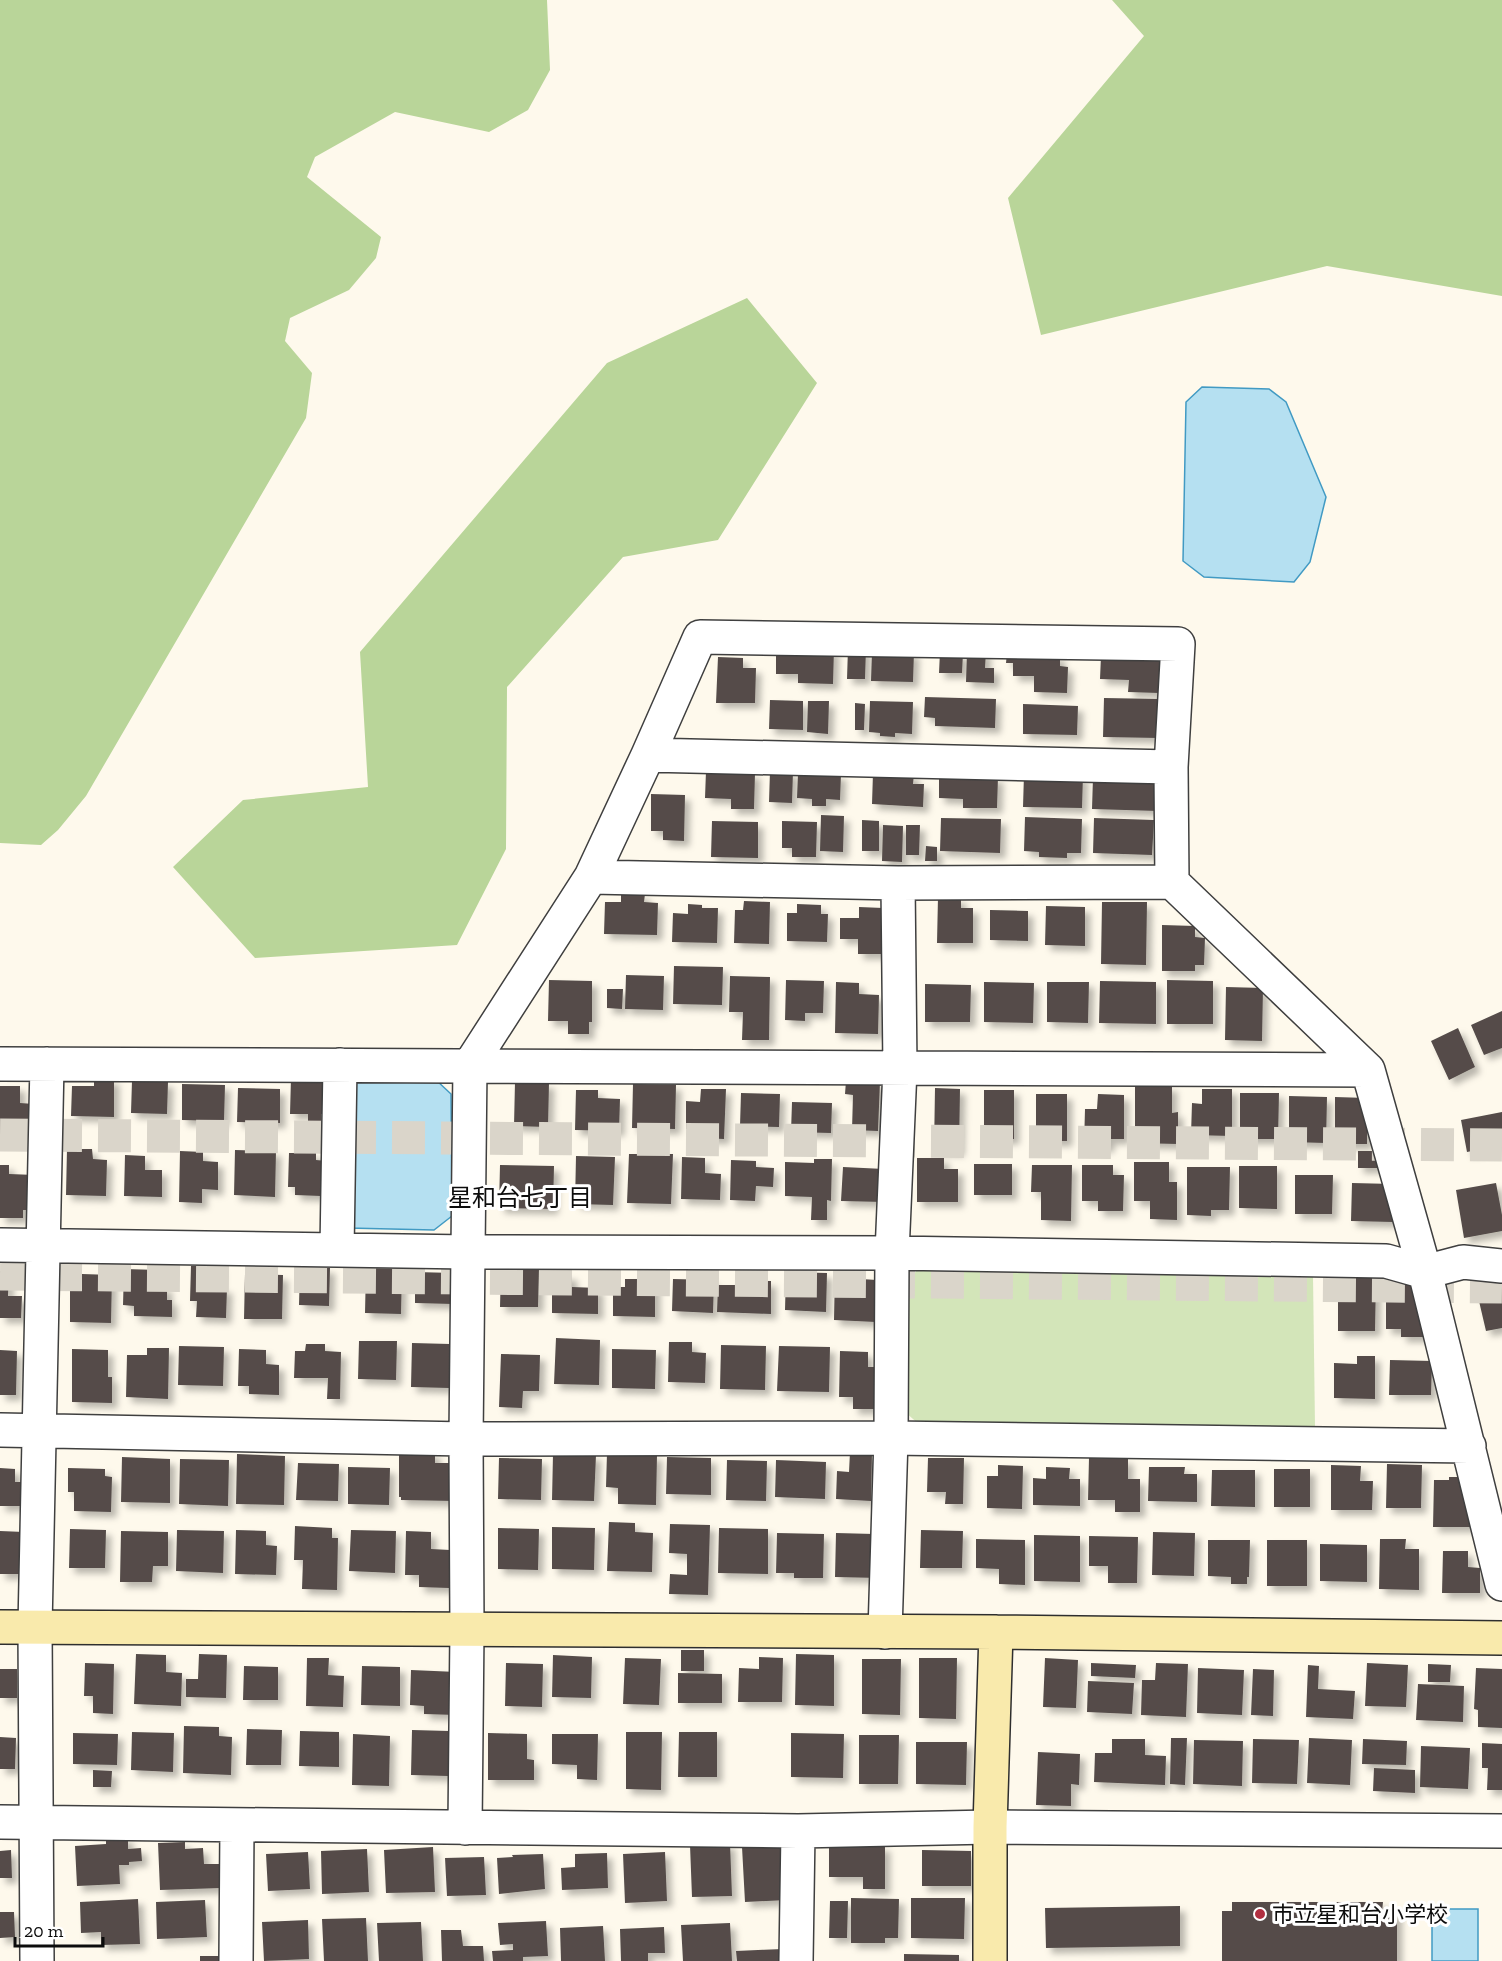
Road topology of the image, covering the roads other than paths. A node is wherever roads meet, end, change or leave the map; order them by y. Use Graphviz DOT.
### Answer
graph roads {
  1 [pos="648,755"];
  2 [pos="1171,767"];
  3 [pos="591,877"];
  4 [pos="1172,882"];
  5 [pos="898,883"];
  6 [pos="0,1064"];
  7 [pos="47,1065"];
  8 [pos="340,1065"];
  9 [pos="470,1065"];
  10 [pos="900,1068"];
  11 [pos="1368,1070"];
  12 [pos="0,1245"];
  13 [pos="44,1245"];
  14 [pos="337,1250"];
  15 [pos="469,1252"];
  16 [pos="892,1254"];
  17 [pos="1502,1266"];
  18 [pos="1425,1272"];
  19 [pos="0,1430"];
  20 [pos="40,1430"];
  21 [pos="466,1438"];
  22 [pos="891,1438"];
  23 [pos="1469,1446"];
  24 [pos="1502,1584"];
  25 [pos="0,1627"];
  26 [pos="35,1627"];
  27 [pos="467,1629"];
  28 [pos="885,1632"];
  29 [pos="996,1632"];
  30 [pos="1502,1638"];
  31 [pos="0,1822"];
  32 [pos="36,1822"];
  33 [pos="237,1825"];
  34 [pos="990,1827"];
  35 [pos="465,1828"];
  36 [pos="1502,1831"];
  37 [pos="798,1832"];
  38 [pos="37,1961"];
  39 [pos="236,1961"];
  40 [pos="796,1961"];
  41 [pos="990,1961"];
  1 -- 2 [label="street"];
  1 -- 2 [label="street"];
  1 -- 3 [label="street"];
  2 -- 4 [label="street"];
  3 -- 5 [label="street"];
  3 -- 9 [label="street"];
  4 -- 5 [label="street"];
  4 -- 11 [label="street"];
  5 -- 10 [label="street"];
  6 -- 7 [label="street"];
  7 -- 8 [label="street"];
  7 -- 13 [label="street"];
  8 -- 9 [label="street"];
  8 -- 14 [label="street"];
  9 -- 10 [label="street"];
  9 -- 15 [label="street"];
  10 -- 11 [label="street"];
  10 -- 16 [label="street"];
  11 -- 18 [label="street"];
  12 -- 13 [label="street"];
  13 -- 14 [label="street"];
  13 -- 20 [label="street"];
  14 -- 15 [label="street"];
  15 -- 16 [label="street"];
  15 -- 21 [label="street"];
  16 -- 18 [label="street"];
  16 -- 22 [label="street"];
  17 -- 18 [label="street"];
  18 -- 23 [label="street"];
  19 -- 20 [label="street"];
  20 -- 21 [label="street"];
  20 -- 26 [label="street"];
  21 -- 22 [label="street"];
  21 -- 27 [label="street"];
  22 -- 23 [label="street"];
  22 -- 28 [label="street"];
  23 -- 24 [label="street"];
  25 -- 26 [label="street"];
  26 -- 27 [label="street"];
  26 -- 32 [label="street"];
  27 -- 28 [label="street"];
  27 -- 35 [label="street"];
  28 -- 29 [label="street"];
  29 -- 30 [label="street"];
  29 -- 34 [label="street"];
  31 -- 32 [label="street"];
  32 -- 33 [label="street"];
  32 -- 38 [label="street"];
  33 -- 35 [label="street"];
  33 -- 39 [label="street"];
  34 -- 36 [label="street"];
  34 -- 37 [label="street"];
  34 -- 41 [label="street"];
  35 -- 37 [label="street"];
  37 -- 40 [label="street"];
}
